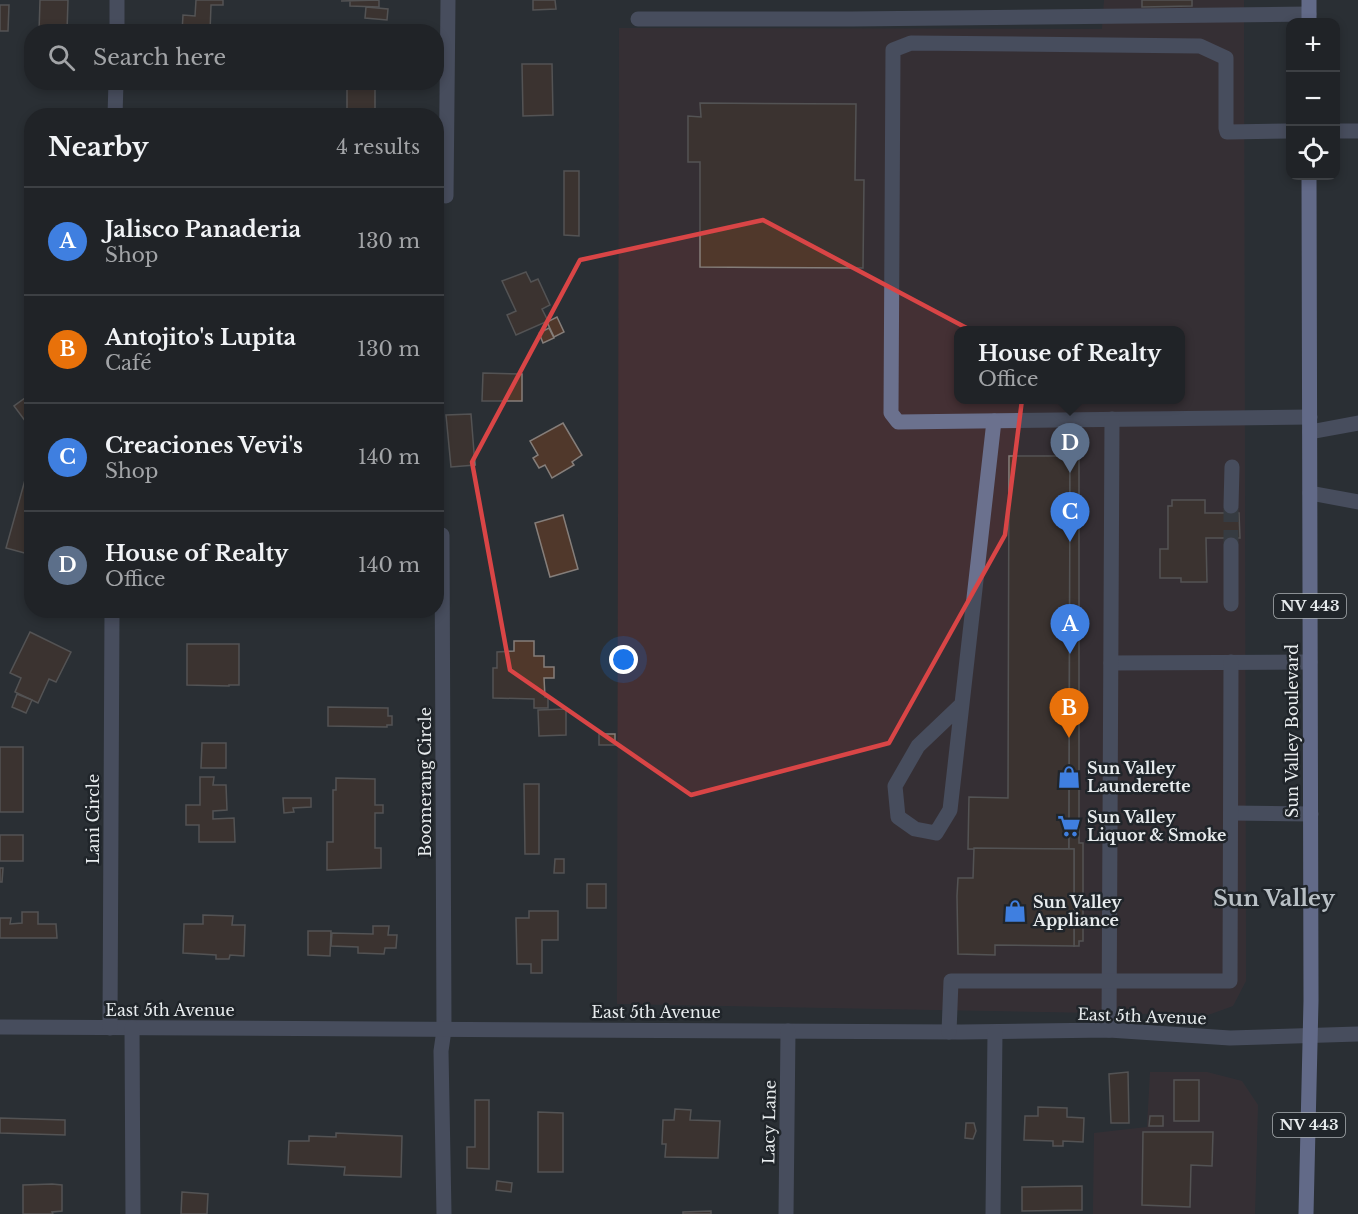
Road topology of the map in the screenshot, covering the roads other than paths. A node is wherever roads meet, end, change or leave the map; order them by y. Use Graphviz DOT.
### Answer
graph roads {
  1 [pos="117,0"];
  2 [pos="448,0"];
  3 [pos="1309,12"];
  4 [pos="638,19"];
  5 [pos="117,24"];
  6 [pos="116,90"];
  7 [pos="116,108"];
  8 [pos="1286,131"];
  9 [pos="1340,131"];
  10 [pos="1358,131"];
  11 [pos="1309,180"];
  12 [pos="447,196"];
  13 [pos="1112,419"];
  14 [pos="994,421"];
  15 [pos="1358,423"];
  16 [pos="1310,425"];
  17 [pos="1232,467"];
  18 [pos="1310,493"];
  19 [pos="1358,502"];
  20 [pos="1231,506"];
  21 [pos="1231,545"];
  22 [pos="1231,604"];
  23 [pos="112,618"];
  24 [pos="442,618"];
  25 [pos="1310,662"];
  26 [pos="1111,663"];
  27 [pos="1231,663"];
  28 [pos="961,705"];
  29 [pos="1231,813"];
  30 [pos="1311,814"];
  31 [pos="1111,981"];
  32 [pos="0,1027"];
  33 [pos="110,1028"];
  34 [pos="132,1028"];
  35 [pos="444,1030"];
  36 [pos="1109,1030"];
  37 [pos="788,1031"];
  38 [pos="950,1032"];
  39 [pos="995,1032"];
  40 [pos="1358,1034"];
  41 [pos="1311,1036"];
  42 [pos="133,1214"];
  43 [pos="444,1214"];
  44 [pos="786,1214"];
  45 [pos="993,1214"];
  46 [pos="1306,1214"];
  1 -- 5 [label="street"];
  2 -- 12 [label="street"];
  3 -- 4 [label="street"];
  6 -- 7 [label="street"];
  8 -- 14 [label="street"];
  9 -- 10 [label="street"];
  11 -- 16 [label="main road, Sun Valley Boulevard / NV 443"];
  13 -- 14 [label="street"];
  13 -- 16 [label="street"];
  13 -- 26 [label="street"];
  14 -- 28 [label="street"];
  15 -- 16 [label="street"];
  16 -- 18 [label="main road, Sun Valley Boulevard / NV 443"];
  17 -- 20 [label="street"];
  18 -- 19 [label="street"];
  18 -- 25 [label="main road, Sun Valley Boulevard / NV 443"];
  21 -- 22 [label="street"];
  23 -- 33 [label="street, Lani Circle"];
  24 -- 35 [label="street, Boomerang Circle"];
  25 -- 27 [label="street"];
  25 -- 30 [label="main road, Sun Valley Boulevard / NV 443"];
  26 -- 27 [label="street"];
  26 -- 31 [label="street"];
  27 -- 29 [label="street"];
  28 -- 28 [label="street"];
  29 -- 30 [label="street"];
  29 -- 31 [label="street"];
  30 -- 41 [label="main road, Sun Valley Boulevard / NV 443"];
  31 -- 36 [label="street"];
  31 -- 38 [label="street"];
  32 -- 33 [label="street, East 5th Avenue"];
  33 -- 34 [label="street, East 5th Avenue"];
  34 -- 35 [label="street, East 5th Avenue"];
  34 -- 42 [label="street"];
  35 -- 37 [label="street, East 5th Avenue"];
  35 -- 43 [label="street, Boomerang Circle"];
  36 -- 39 [label="street, East 5th Avenue"];
  36 -- 41 [label="street, East 5th Avenue"];
  37 -- 38 [label="street, East 5th Avenue"];
  37 -- 44 [label="street, Lacy Lane"];
  38 -- 39 [label="street, East 5th Avenue"];
  39 -- 45 [label="street"];
  40 -- 41 [label="street, East 5th Avenue"];
  41 -- 46 [label="main road, Sun Valley Boulevard / NV 443"];
}
